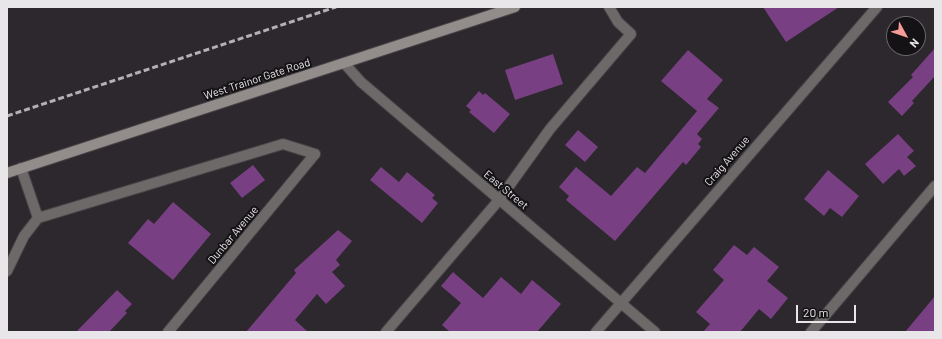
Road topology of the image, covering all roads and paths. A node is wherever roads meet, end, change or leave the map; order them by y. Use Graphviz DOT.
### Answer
graph roads {
  1 [pos="515,7"];
  2 [pos="609,7"];
  3 [pos="877,7"];
  4 [pos="344,63"];
  5 [pos="21,168"];
  6 [pos="7,173"];
  7 [pos="935,186"];
  8 [pos="499,200"];
  9 [pos="38,218"];
  10 [pos="7,272"];
  11 [pos="620,303"];
  12 [pos="168,332"];
  13 [pos="386,332"];
  14 [pos="596,332"];
  15 [pos="655,332"];
  16 [pos="811,332"];
  1 -- 4 [label="main road, West Trainor Gate Road"];
  2 -- 8 [label="street"];
  3 -- 11 [label="street, Craig Avenue"];
  4 -- 5 [label="main road, West Trainor Gate Road"];
  4 -- 8 [label="street, East Street"];
  5 -- 6 [label="main road, West Trainor Gate Road"];
  5 -- 9 [label="street"];
  7 -- 16 [label="street"];
  8 -- 11 [label="street, East Street"];
  8 -- 13 [label="street"];
  9 -- 10 [label="street"];
  9 -- 12 [label="street, Dunbar Avenue"];
  11 -- 14 [label="street, Craig Avenue"];
  11 -- 15 [label="street, East Street"];
}
